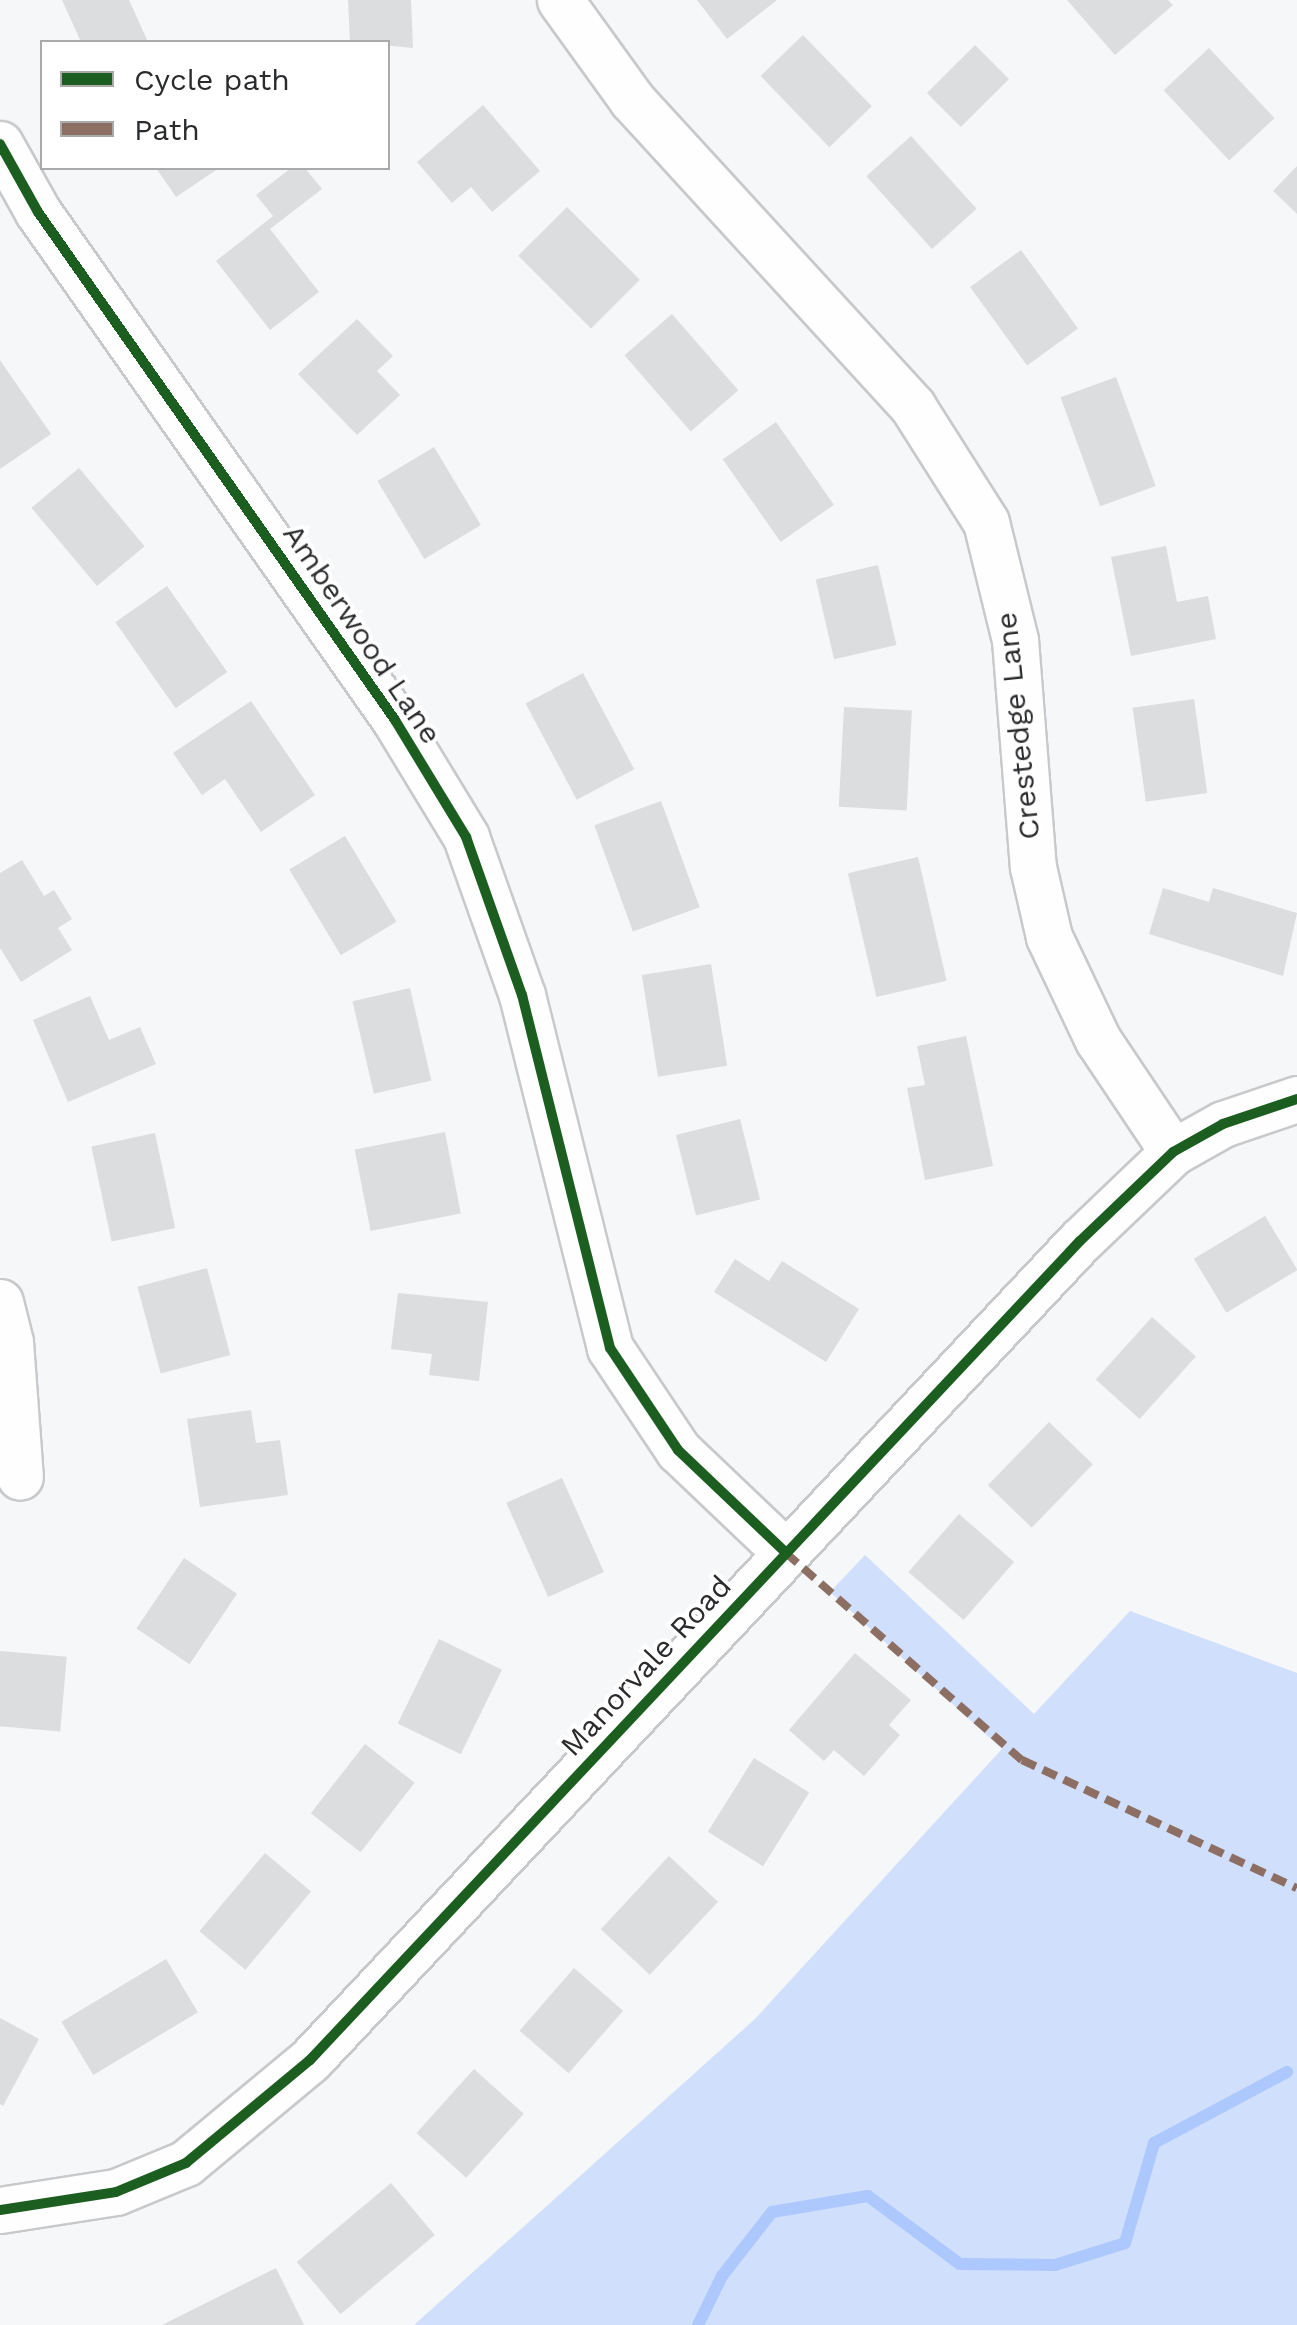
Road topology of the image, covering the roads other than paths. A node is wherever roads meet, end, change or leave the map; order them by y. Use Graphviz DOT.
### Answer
graph roads {
  1 [pos="560,0"];
  2 [pos="0,144"];
  3 [pos="1297,1099"];
  4 [pos="1173,1152"];
  5 [pos="0,1302"];
  6 [pos="20,1477"];
  7 [pos="786,1553"];
  8 [pos="0,2210"];
  1 -- 4 [label="street, Crestedge Lane"];
  2 -- 7 [label="street, Amberwood Lane"];
  3 -- 4 [label="street, Manorvale Road"];
  4 -- 7 [label="street, Manorvale Road"];
  5 -- 6 [label="street"];
  7 -- 8 [label="street, Manorvale Road"];
}
